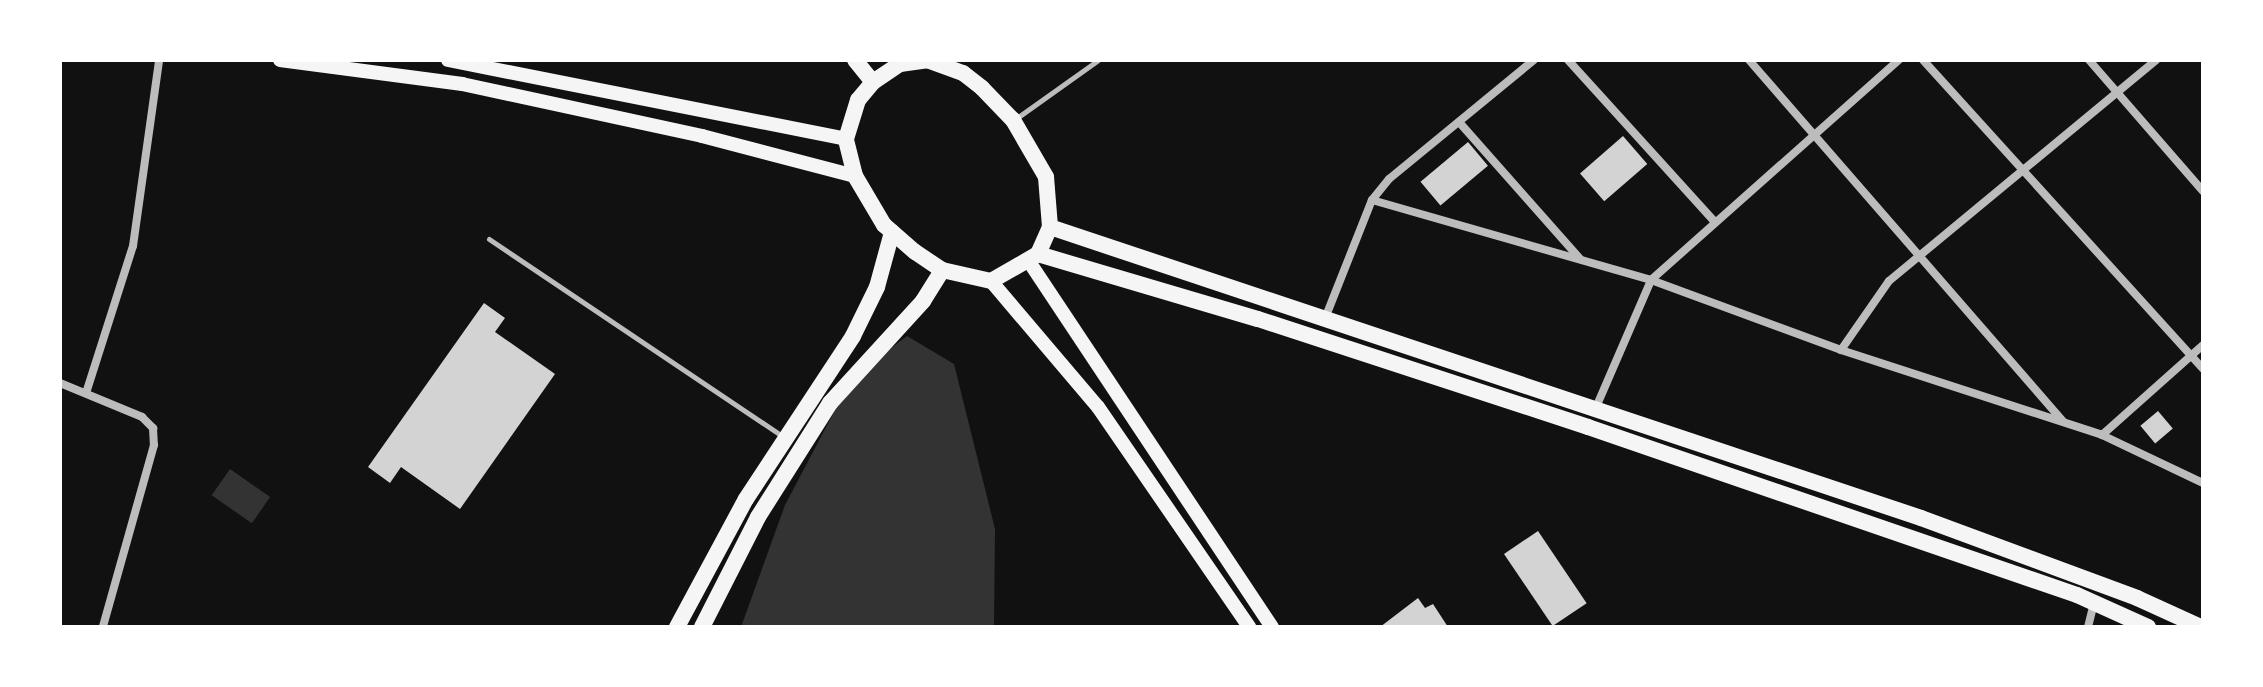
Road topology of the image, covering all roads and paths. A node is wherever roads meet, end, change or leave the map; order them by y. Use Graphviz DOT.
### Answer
graph roads {
  1 [pos="159,60"];
  2 [pos="280,60"];
  3 [pos="448,60"];
  4 [pos="855,60"];
  5 [pos="1098,60"];
  6 [pos="1534,60"];
  7 [pos="1568,60"];
  8 [pos="1749,60"];
  9 [pos="1899,60"];
  10 [pos="1923,60"];
  11 [pos="2089,60"];
  12 [pos="2156,60"];
  13 [pos="898,62"];
  14 [pos="943,62"];
  15 [pos="873,82"];
  16 [pos="2116,92"];
  17 [pos="1013,120"];
  18 [pos="1459,122"];
  19 [pos="1814,133"];
  20 [pos="846,139"];
  21 [pos="2020,167"];
  22 [pos="855,176"];
  23 [pos="2203,191"];
  24 [pos="1372,200"];
  25 [pos="1714,221"];
  26 [pos="1050,227"];
  27 [pos="892,232"];
  28 [pos="489,239"];
  29 [pos="1920,254"];
  30 [pos="1034,258"];
  31 [pos="1582,261"];
  32 [pos="942,270"];
  33 [pos="1651,280"];
  34 [pos="991,281"];
  35 [pos="1324,321"];
  36 [pos="2203,345"];
  37 [pos="1841,350"];
  38 [pos="2191,355"];
  39 [pos="2203,369"];
  40 [pos="60,383"];
  41 [pos="87,390"];
  42 [pos="1595,408"];
  43 [pos="2063,421"];
  44 [pos="1588,427"];
  45 [pos="2102,435"];
  46 [pos="785,437"];
  47 [pos="2203,483"];
  48 [pos="2094,602"];
  49 [pos="103,627"];
  50 [pos="677,627"];
  51 [pos="702,627"];
  52 [pos="1249,627"];
  53 [pos="1272,627"];
  54 [pos="2088,627"];
  55 [pos="2148,627"];
  56 [pos="2201,627"];
  1 -- 41 [label="street"];
  2 -- 22 [label="main road"];
  3 -- 20 [label="main road"];
  4 -- 15 [label="main road"];
  5 -- 17 [label="lane"];
  6 -- 18 [label="street"];
  7 -- 25 [label="street"];
  8 -- 19 [label="street"];
  9 -- 19 [label="street"];
  10 -- 21 [label="street"];
  11 -- 16 [label="street"];
  12 -- 16 [label="street"];
  13 -- 14 [label="main road"];
  13 -- 15 [label="main road"];
  14 -- 17 [label="main road"];
  15 -- 20 [label="main road"];
  16 -- 21 [label="street"];
  16 -- 23 [label="street"];
  17 -- 26 [label="main road"];
  18 -- 24 [label="street"];
  18 -- 31 [label="street"];
  19 -- 25 [label="street"];
  19 -- 29 [label="street"];
  20 -- 22 [label="main road"];
  21 -- 29 [label="street"];
  21 -- 38 [label="street"];
  22 -- 27 [label="main road"];
  24 -- 31 [label="street"];
  24 -- 35 [label="street"];
  25 -- 33 [label="street"];
  26 -- 30 [label="main road"];
  26 -- 35 [label="main road"];
  27 -- 32 [label="main road"];
  27 -- 46 [label="main road"];
  28 -- 46 [label="lane"];
  29 -- 37 [label="street"];
  29 -- 43 [label="street"];
  30 -- 34 [label="main road"];
  30 -- 44 [label="main road"];
  30 -- 53 [label="main road"];
  31 -- 33 [label="street"];
  32 -- 34 [label="main road"];
  32 -- 51 [label="main road"];
  33 -- 37 [label="street"];
  33 -- 42 [label="street"];
  34 -- 52 [label="main road"];
  35 -- 42 [label="main road"];
  36 -- 38 [label="street"];
  37 -- 43 [label="street"];
  38 -- 39 [label="street"];
  38 -- 45 [label="street"];
  40 -- 41 [label="street"];
  41 -- 49 [label="street"];
  42 -- 44 [label="street"];
  42 -- 56 [label="main road"];
  43 -- 45 [label="street"];
  44 -- 48 [label="main road"];
  45 -- 47 [label="street"];
  46 -- 50 [label="main road"];
  48 -- 54 [label="street"];
  48 -- 55 [label="main road"];
}
